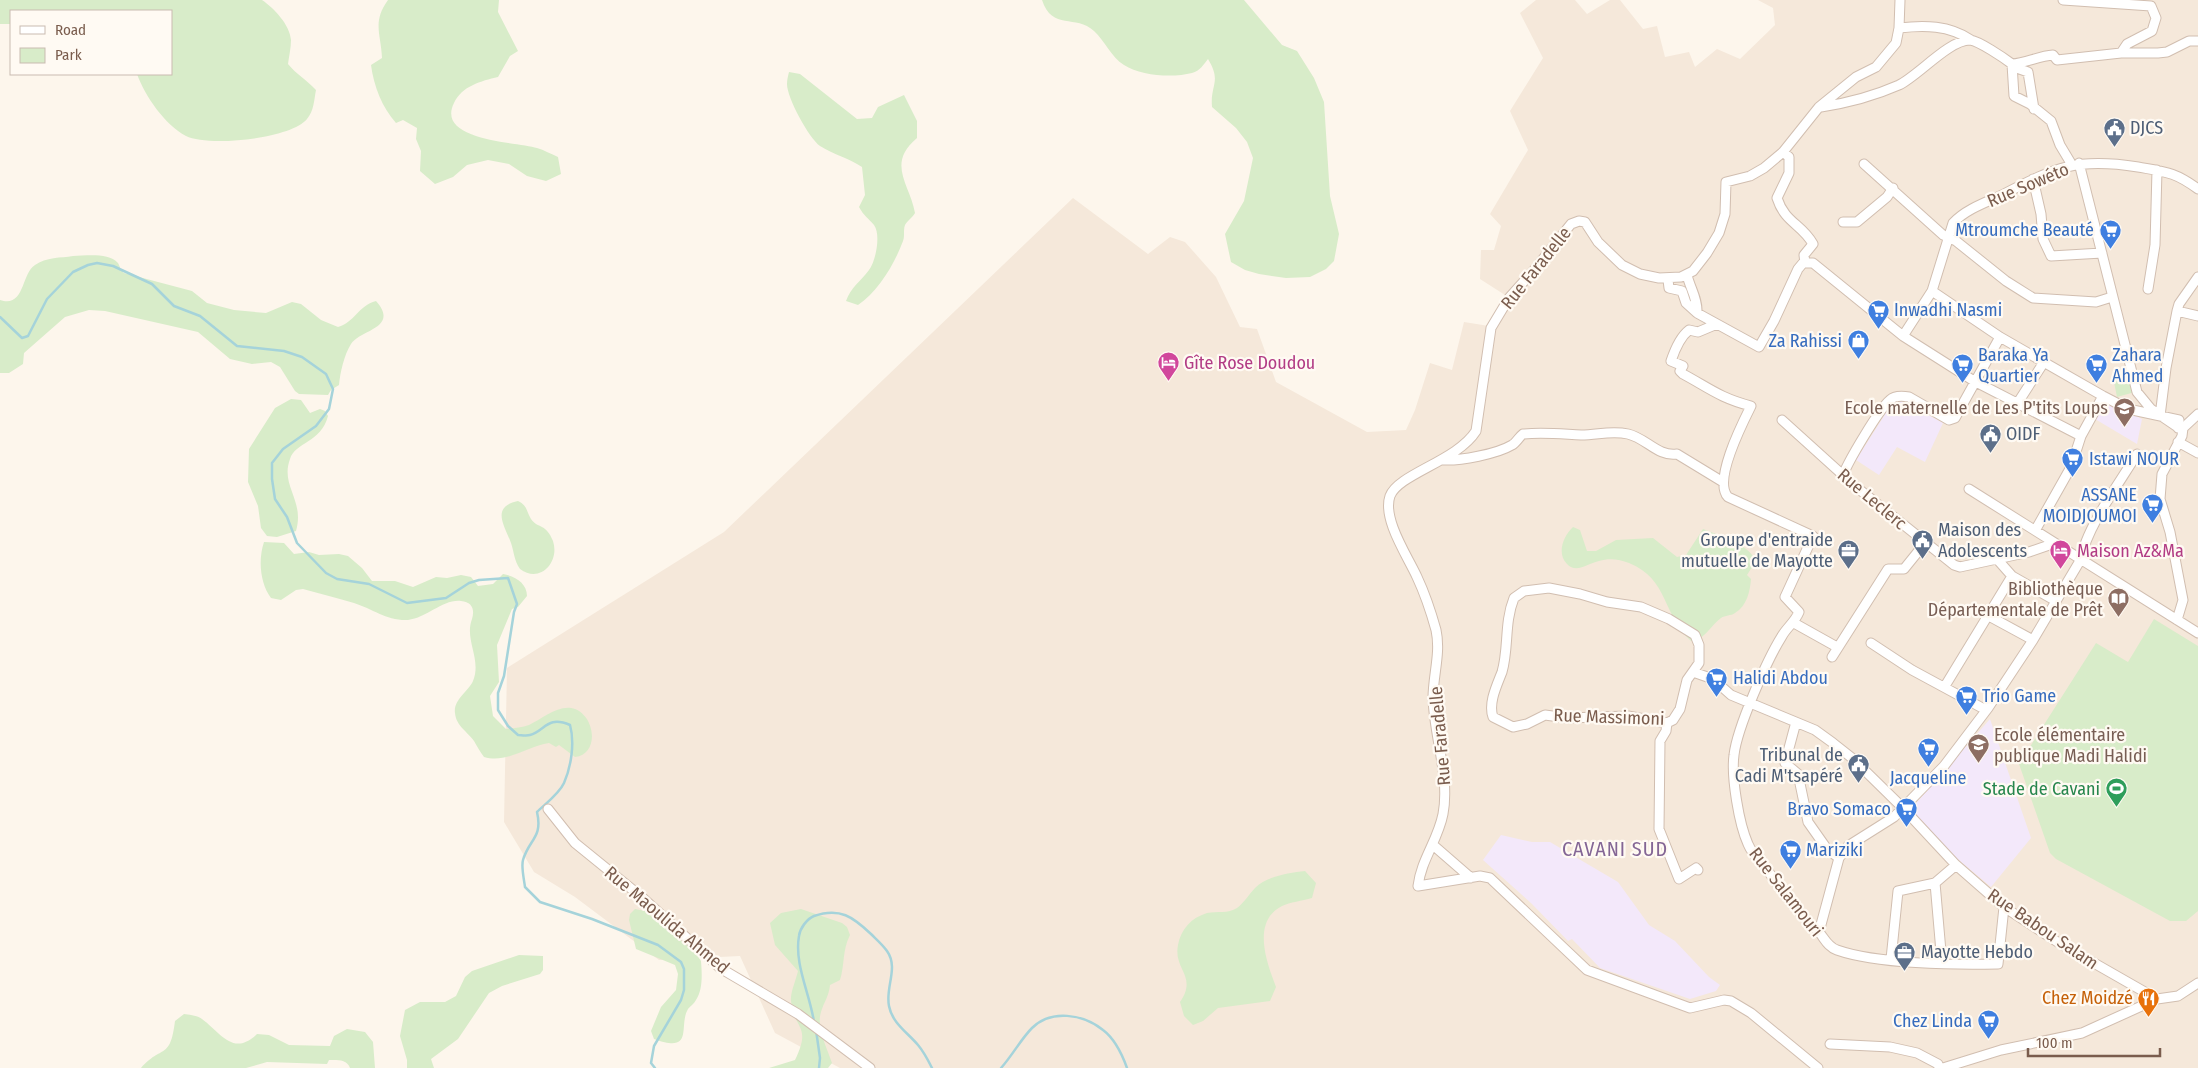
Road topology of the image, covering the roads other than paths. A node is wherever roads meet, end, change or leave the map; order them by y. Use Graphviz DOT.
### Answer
graph roads {
  1 [pos="1900,0"];
  2 [pos="2063,0"];
  3 [pos="1899,28"];
  4 [pos="1972,40"];
  5 [pos="2198,41"];
  6 [pos="2121,53"];
  7 [pos="2013,66"];
  8 [pos="1819,107"];
  9 [pos="2034,109"];
  10 [pos="1783,152"];
  11 [pos="1864,164"];
  12 [pos="2076,164"];
  13 [pos="2157,170"];
  14 [pos="2033,179"];
  15 [pos="1894,188"];
  16 [pos="2198,190"];
  17 [pos="1843,222"];
  18 [pos="1948,238"];
  19 [pos="2102,253"];
  20 [pos="1805,264"];
  21 [pos="1687,275"];
  22 [pos="2198,277"];
  23 [pos="1668,280"];
  24 [pos="2148,289"];
  25 [pos="1932,291"];
  26 [pos="2112,297"];
  27 [pos="2177,311"];
  28 [pos="1697,313"];
  29 [pos="2198,316"];
  30 [pos="1717,324"];
  31 [pos="1903,336"];
  32 [pos="2000,337"];
  33 [pos="2044,362"];
  34 [pos="1974,381"];
  35 [pos="2103,396"];
  36 [pos="2017,404"];
  37 [pos="2198,413"];
  38 [pos="2160,416"];
  39 [pos="1782,420"];
  40 [pos="2180,425"];
  41 [pos="2081,436"];
  42 [pos="2178,442"];
  43 [pos="2198,453"];
  44 [pos="2137,454"];
  45 [pos="1443,460"];
  46 [pos="1843,474"];
  47 [pos="1723,482"];
  48 [pos="1969,489"];
  49 [pos="2036,529"];
  50 [pos="1924,543"];
  51 [pos="2055,543"];
  52 [pos="1997,559"];
  53 [pos="2081,559"];
  54 [pos="2012,576"];
  55 [pos="2056,602"];
  56 [pos="1987,615"];
  57 [pos="2177,620"];
  58 [pos="1794,623"];
  59 [pos="2198,633"];
  60 [pos="2033,640"];
  61 [pos="1871,643"];
  62 [pos="1837,646"];
  63 [pos="1832,656"];
  64 [pos="1693,672"];
  65 [pos="1944,686"];
  66 [pos="1751,704"];
  67 [pos="1986,710"];
  68 [pos="1796,722"];
  69 [pos="1667,723"];
  70 [pos="1902,807"];
  71 [pos="548,809"];
  72 [pos="1433,845"];
  73 [pos="1839,858"];
  74 [pos="1956,865"];
  75 [pos="1698,870"];
  76 [pos="1471,878"];
  77 [pos="1935,883"];
  78 [pos="2004,907"];
  79 [pos="1819,932"];
  80 [pos="1891,959"];
  81 [pos="1942,962"];
  82 [pos="2198,983"];
  83 [pos="2157,999"];
  84 [pos="1830,1044"];
  85 [pos="1964,1065"];
  86 [pos="870,1068"];
  87 [pos="1818,1068"];
  88 [pos="1941,1068"];
  1 -- 3 [label="street"];
  2 -- 6 [label="street"];
  3 -- 4 [label="street"];
  3 -- 8 [label="street"];
  4 -- 7 [label="street"];
  4 -- 8 [label="street"];
  5 -- 6 [label="street"];
  6 -- 7 [label="street"];
  7 -- 9 [label="street"];
  7 -- 9 [label="street"];
  8 -- 10 [label="street"];
  9 -- 12 [label="street"];
  10 -- 20 [label="street"];
  10 -- 21 [label="street"];
  11 -- 15 [label="street"];
  12 -- 13 [label="street, Rue Sowéto"];
  12 -- 14 [label="street, Rue Sowéto"];
  12 -- 19 [label="street"];
  13 -- 16 [label="street, Rue Sowéto"];
  13 -- 24 [label="street"];
  14 -- 18 [label="street, Rue Sowéto"];
  14 -- 19 [label="street"];
  15 -- 17 [label="street"];
  15 -- 18 [label="street"];
  18 -- 25 [label="street, Rue Sowéto"];
  18 -- 26 [label="street"];
  19 -- 26 [label="street"];
  20 -- 30 [label="street"];
  20 -- 31 [label="street"];
  21 -- 23 [label="street, Rue Faradelle"];
  21 -- 28 [label="street"];
  22 -- 27 [label="street"];
  23 -- 28 [label="street"];
  23 -- 45 [label="street, Rue Faradelle"];
  25 -- 31 [label="street, Rue Sowéto"];
  25 -- 32 [label="street"];
  26 -- 38 [label="street"];
  27 -- 29 [label="street"];
  27 -- 38 [label="street"];
  28 -- 30 [label="street"];
  30 -- 47 [label="street"];
  31 -- 34 [label="street"];
  32 -- 33 [label="street"];
  32 -- 34 [label="street"];
  33 -- 35 [label="street"];
  33 -- 36 [label="street"];
  34 -- 36 [label="street"];
  34 -- 46 [label="street"];
  35 -- 38 [label="street"];
  35 -- 41 [label="street"];
  36 -- 41 [label="street"];
  37 -- 40 [label="street"];
  38 -- 40 [label="street"];
  39 -- 46 [label="street, Rue Leclerc"];
  40 -- 42 [label="street"];
  41 -- 49 [label="street"];
  42 -- 43 [label="street"];
  42 -- 57 [label="street"];
  44 -- 53 [label="street"];
  45 -- 47 [label="street"];
  45 -- 72 [label="street, Rue Faradelle"];
  46 -- 50 [label="street, Rue Leclerc"];
  47 -- 58 [label="street"];
  48 -- 49 [label="street"];
  49 -- 51 [label="street"];
  50 -- 52 [label="street, Rue Leclerc"];
  50 -- 62 [label="street"];
  51 -- 52 [label="street, Rue Leclerc"];
  51 -- 53 [label="street"];
  52 -- 54 [label="street"];
  53 -- 55 [label="street"];
  53 -- 57 [label="street"];
  54 -- 55 [label="street"];
  54 -- 56 [label="street"];
  55 -- 60 [label="street"];
  56 -- 60 [label="street"];
  56 -- 65 [label="street"];
  57 -- 59 [label="street"];
  58 -- 62 [label="street"];
  58 -- 66 [label="street, Rue Salamouri"];
  60 -- 67 [label="street"];
  61 -- 65 [label="street"];
  62 -- 63 [label="street"];
  64 -- 66 [label="street"];
  64 -- 69 [label="street, Rue Massimoni"];
  64 -- 69 [label="street, Rue Massimoni"];
  65 -- 67 [label="street"];
  66 -- 68 [label="street, Rue Babou Salam"];
  66 -- 79 [label="street, Rue Salamouri"];
  67 -- 70 [label="street"];
  68 -- 70 [label="street, Rue Babou Salam"];
  68 -- 73 [label="street"];
  69 -- 75 [label="street"];
  70 -- 73 [label="street"];
  70 -- 74 [label="street, Rue Babou Salam"];
  71 -- 86 [label="street, Rue Maoulida Ahmed"];
  72 -- 76 [label="street"];
  72 -- 76 [label="street, Rue Faradelle"];
  73 -- 79 [label="street"];
  74 -- 77 [label="street"];
  74 -- 78 [label="street, Rue Babou Salam"];
  76 -- 87 [label="street"];
  77 -- 80 [label="street"];
  77 -- 81 [label="street"];
  78 -- 81 [label="street, Rue Salamouri"];
  78 -- 83 [label="street, Rue Babou Salam"];
  79 -- 80 [label="street, Rue Salamouri"];
  80 -- 81 [label="street, Rue Salamouri"];
  82 -- 83 [label="street"];
  83 -- 85 [label="street"];
  84 -- 88 [label="street"];
  85 -- 88 [label="street"];
}
